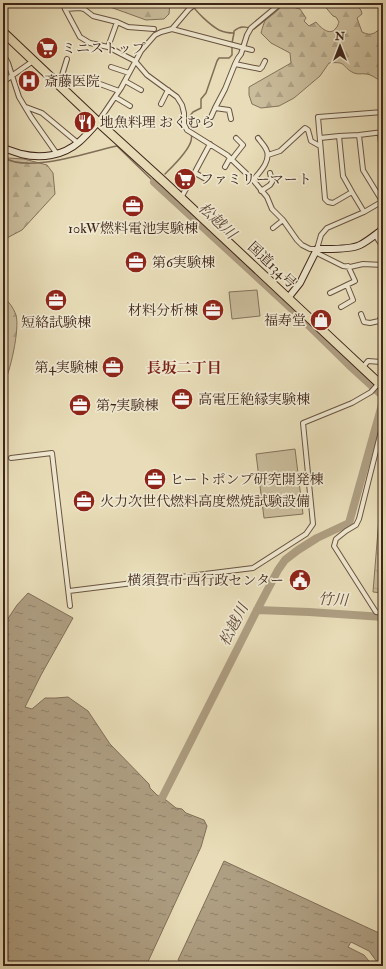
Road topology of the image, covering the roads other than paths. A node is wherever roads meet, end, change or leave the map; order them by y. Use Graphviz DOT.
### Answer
graph roads {
  1 [pos="63,3"];
  2 [pos="197,3"];
  3 [pos="281,3"];
  4 [pos="65,9"];
  5 [pos="117,22"];
  6 [pos="172,28"];
  7 [pos="154,29"];
  8 [pos="3,32"];
  9 [pos="108,47"];
  10 [pos="244,47"];
  11 [pos="252,50"];
  12 [pos="3,54"];
  13 [pos="67,59"];
  14 [pos="33,61"];
  15 [pos="135,61"];
  16 [pos="265,61"];
  17 [pos="235,64"];
  18 [pos="111,67"];
  19 [pos="129,73"];
  20 [pos="12,76"];
  21 [pos="125,81"];
  22 [pos="3,82"];
  23 [pos="100,84"];
  24 [pos="59,85"];
  25 [pos="141,90"];
  26 [pos="168,90"];
  27 [pos="119,91"];
  28 [pos="115,97"];
  29 [pos="161,104"];
  30 [pos="130,106"];
  31 [pos="25,107"];
  32 [pos="215,108"];
  33 [pos="383,112"];
  34 [pos="212,117"];
  35 [pos="231,119"];
  36 [pos="98,122"];
  37 [pos="382,133"];
  38 [pos="360,135"];
  39 [pos="339,136"];
  40 [pos="236,138"];
  41 [pos="258,138"];
  42 [pos="320,138"];
  43 [pos="78,144"];
  44 [pos="210,144"];
  45 [pos="320,146"];
  46 [pos="5,149"];
  47 [pos="57,154"];
  48 [pos="268,155"];
  49 [pos="231,159"];
  50 [pos="383,163"];
  51 [pos="225,167"];
  52 [pos="195,173"];
  53 [pos="270,173"];
  54 [pos="206,179"];
  55 [pos="253,180"];
  56 [pos="261,191"];
  57 [pos="352,192"];
  58 [pos="181,198"];
  59 [pos="383,201"];
  60 [pos="364,212"];
  61 [pos="283,220"];
  62 [pos="273,228"];
  63 [pos="383,229"];
  64 [pos="375,235"];
  65 [pos="383,247"];
  66 [pos="316,251"];
  67 [pos="383,264"];
  68 [pos="348,266"];
  69 [pos="346,285"];
  70 [pos="330,293"];
  71 [pos="288,298"];
  72 [pos="341,307"];
  73 [pos="361,314"];
  74 [pos="383,314"];
  75 [pos="383,360"];
  76 [pos="363,367"];
  77 [pos="381,385"];
  78 [pos="383,423"];
  79 [pos="11,458"];
  80 [pos="69,592"];
  81 [pos="70,606"];
  82 [pos="383,613"];
  1 -- 4 [label="street"];
  2 -- 6 [label="street"];
  3 -- 10 [label="street"];
  4 -- 5 [label="street"];
  4 -- 9 [label="street"];
  5 -- 7 [label="street"];
  5 -- 9 [label="street"];
  6 -- 10 [label="street"];
  6 -- 15 [label="street"];
  8 -- 14 [label="highway, 国道134号"];
  9 -- 15 [label="street"];
  10 -- 11 [label="street"];
  10 -- 17 [label="street"];
  12 -- 20 [label="street"];
  13 -- 24 [label="street"];
  14 -- 20 [label="street"];
  14 -- 24 [label="highway, 国道134号"];
  15 -- 19 [label="street"];
  15 -- 26 [label="street"];
  16 -- 17 [label="street"];
  17 -- 32 [label="street"];
  18 -- 19 [label="street"];
  19 -- 21 [label="street"];
  20 -- 22 [label="street"];
  20 -- 31 [label="street"];
  21 -- 25 [label="street"];
  21 -- 27 [label="street"];
  23 -- 27 [label="street"];
  24 -- 36 [label="highway, 国道134号"];
  26 -- 29 [label="street"];
  26 -- 44 [label="street"];
  27 -- 28 [label="street"];
  28 -- 30 [label="street"];
  28 -- 36 [label="street"];
  31 -- 43 [label="street"];
  31 -- 47 [label="street"];
  32 -- 34 [label="street"];
  32 -- 35 [label="street"];
  33 -- 42 [label="street"];
  36 -- 43 [label="street"];
  36 -- 58 [label="highway, 国道134号"];
  37 -- 38 [label="street"];
  37 -- 50 [label="street"];
  38 -- 39 [label="street"];
  38 -- 59 [label="street"];
  39 -- 42 [label="street"];
  39 -- 57 [label="street"];
  40 -- 49 [label="street"];
  41 -- 48 [label="street"];
  42 -- 45 [label="street"];
  43 -- 47 [label="street"];
  44 -- 49 [label="street"];
  44 -- 52 [label="street"];
  45 -- 48 [label="street"];
  45 -- 57 [label="street"];
  46 -- 47 [label="street"];
  48 -- 55 [label="street"];
  49 -- 51 [label="street"];
  49 -- 55 [label="street"];
  52 -- 54 [label="street"];
  52 -- 58 [label="street"];
  53 -- 56 [label="street"];
  55 -- 56 [label="street"];
  56 -- 61 [label="street"];
  57 -- 60 [label="street"];
  58 -- 71 [label="highway, 国道134号"];
  59 -- 60 [label="street"];
  60 -- 66 [label="street"];
  61 -- 62 [label="street"];
  61 -- 66 [label="street"];
  63 -- 64 [label="street"];
  64 -- 65 [label="street"];
  64 -- 66 [label="street"];
  66 -- 68 [label="street"];
  66 -- 71 [label="street"];
  67 -- 68 [label="street"];
  68 -- 69 [label="street"];
  69 -- 70 [label="street"];
  69 -- 72 [label="street"];
  71 -- 76 [label="highway, 国道134号"];
  73 -- 74 [label="street"];
  75 -- 76 [label="street"];
  76 -- 77 [label="highway, 国道134号"];
  77 -- 80 [label="street"];
  78 -- 82 [label="street"];
  79 -- 80 [label="street"];
  80 -- 81 [label="street"];
}
